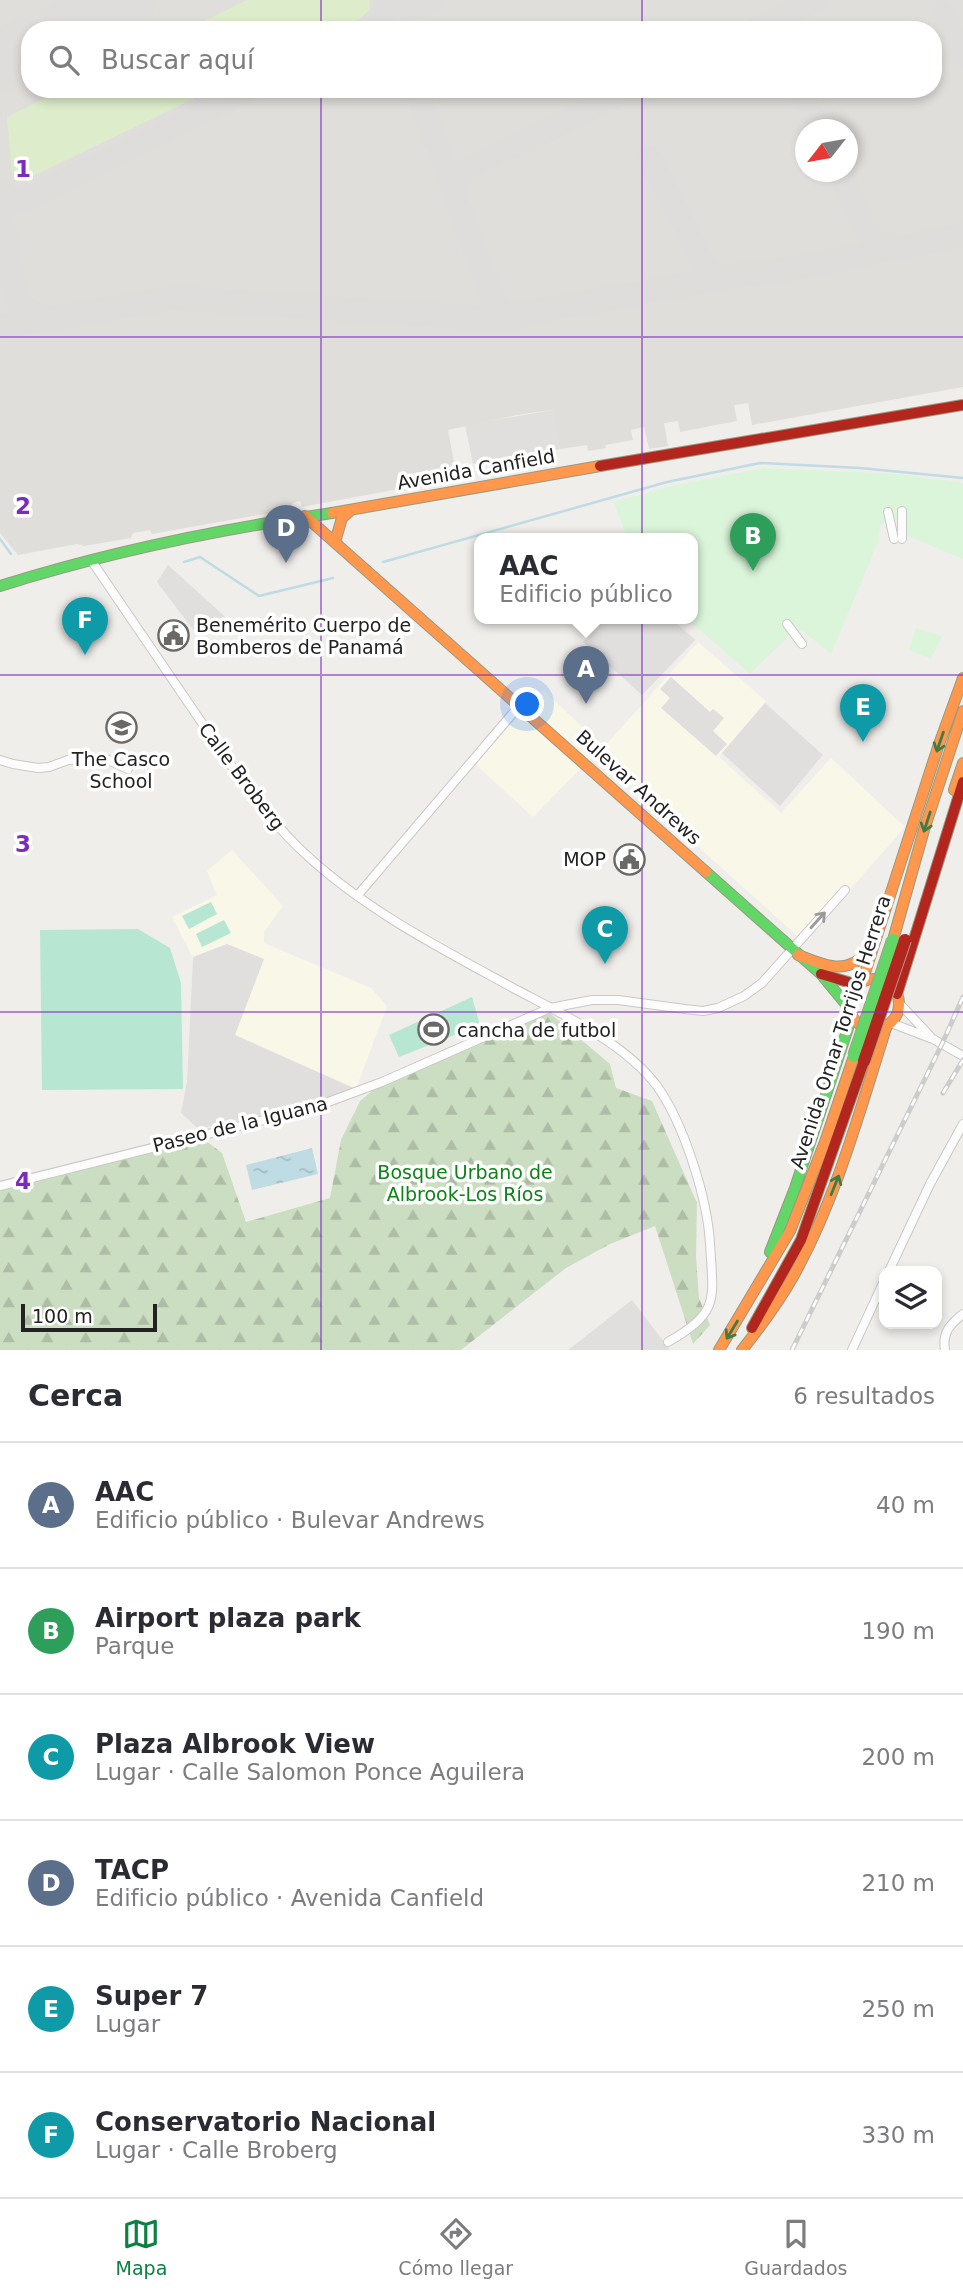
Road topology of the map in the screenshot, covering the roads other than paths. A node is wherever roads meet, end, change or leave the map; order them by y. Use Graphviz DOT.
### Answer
graph roads {
  1 [pos="963,405"];
  2 [pos="350,511"];
  3 [pos="902,511"];
  4 [pos="888,512"];
  5 [pos="305,516"];
  6 [pos="335,542"];
  7 [pos="91,560"];
  8 [pos="0,586"];
  9 [pos="787,624"];
  10 [pos="802,644"];
  11 [pos="963,678"];
  12 [pos="519,706"];
  13 [pos="963,711"];
  14 [pos="0,760"];
  15 [pos="963,763"];
  16 [pos="128,769"];
  17 [pos="963,782"];
  18 [pos="845,890"];
  19 [pos="357,897"];
  20 [pos="878,934"];
  21 [pos="903,941"];
  22 [pos="873,948"];
  23 [pos="795,952"];
  24 [pos="821,974"];
  25 [pos="860,983"];
  26 [pos="898,999"];
  27 [pos="550,1008"];
  28 [pos="850,1012"];
  29 [pos="889,1024"];
  30 [pos="933,1039"];
  31 [pos="963,1056"];
  32 [pos="838,1058"];
  33 [pos="864,1062"];
  34 [pos="963,1124"];
  35 [pos="954,1140"];
  36 [pos="963,1145"];
  37 [pos="0,1186"];
  38 [pos="891,1266"];
  39 [pos="879,1292"];
  40 [pos="744,1310"];
  41 [pos="963,1314"];
  42 [pos="668,1342"];
  43 [pos="719,1350"];
  44 [pos="741,1350"];
  45 [pos="852,1350"];
  46 [pos="945,1350"];
  1 -- 2 [label="main road, Avenida Canfield"];
  2 -- 5 [label="main road, Avenida Canfield"];
  2 -- 6 [label="main road"];
  3 -- 4 [label="street"];
  5 -- 6 [label="main road, Bulevar Andrews"];
  5 -- 7 [label="main road, Avenida Canfield"];
  6 -- 12 [label="main road, Bulevar Andrews"];
  7 -- 8 [label="main road, Avenida Canfield"];
  7 -- 19 [label="street, Calle Broberg"];
  9 -- 10 [label="street"];
  11 -- 20 [label="main road, one-way"];
  12 -- 19 [label="street"];
  12 -- 23 [label="main road, Bulevar Andrews"];
  13 -- 21 [label="main road, Avenida Omar Torrijos Herrera, one-way"];
  14 -- 16 [label="street"];
  15 -- 21 [label="main road, Avenida Omar Torrijos Herrera"];
  17 -- 21 [label="main road"];
  23 -- 18 [label="street, Paseo de la Iguana, one-way"];
  19 -- 27 [label="street, Calle Broberg"];
  20 -- 21 [label="main road"];
  20 -- 22 [label="main road"];
  21 -- 26 [label="main road"];
  21 -- 33 [label="main road, Avenida Omar Torrijos Herrera, bridge"];
  22 -- 23 [label="main road"];
  22 -- 25 [label="main road"];
  23 -- 24 [label="main road, Bulevar Andrews"];
  23 -- 27 [label="street, Paseo de la Iguana"];
  24 -- 25 [label="main road, Bulevar Andrews"];
  24 -- 28 [label="main road, Bulevar Andrews"];
  25 -- 26 [label="main road"];
  25 -- 28 [label="main road"];
  26 -- 29 [label="main road"];
  26 -- 30 [label="street"];
  27 -- 37 [label="street, Paseo de la Iguana"];
  27 -- 42 [label="street, Calle Broberg"];
  28 -- 29 [label="main road"];
  28 -- 32 [label="main road"];
  29 -- 30 [label="street"];
  29 -- 33 [label="main road"];
  30 -- 31 [label="street"];
  32 -- 33 [label="main road"];
  32 -- 40 [label="main road"];
  33 -- 40 [label="main road, Avenida Omar Torrijos Herrera"];
  44 -- 33 [label="main road, Avenida Omar Torrijos Herrera, one-way"];
  34 -- 35 [label="street"];
  35 -- 36 [label="street"];
  35 -- 38 [label="street"];
  39 -- 45 [label="street"];
  40 -- 43 [label="main road, Avenida Omar Torrijos Herrera, one-way"];
  41 -- 46 [label="street"];
}
